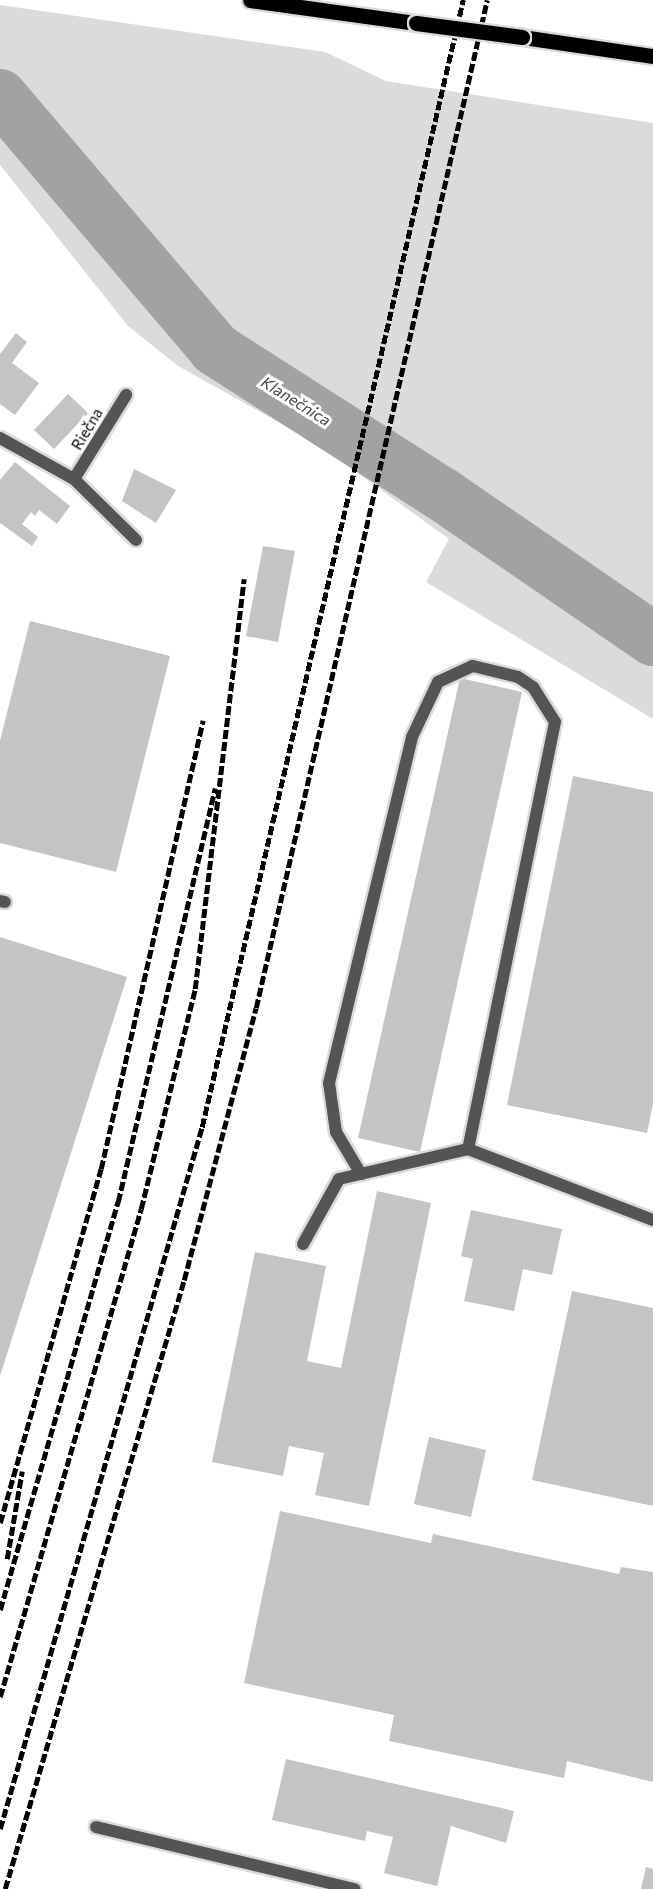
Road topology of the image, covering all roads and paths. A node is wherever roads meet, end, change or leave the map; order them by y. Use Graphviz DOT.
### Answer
graph roads {
  1 [pos="250,0"];
  2 [pos="653,56"];
  3 [pos="126,395"];
  4 [pos="0,438"];
  5 [pos="74,479"];
  6 [pos="136,540"];
  7 [pos="468,1149"];
  8 [pos="362,1174"];
  9 [pos="653,1220"];
  10 [pos="303,1244"];
  11 [pos="96,1827"];
  12 [pos="355,1889"];
  1 -- 2 [label="main road, bridge"];
  3 -- 5 [label="street, Riečna"];
  4 -- 5 [label="street"];
  5 -- 6 [label="street"];
  7 -- 8 [label="street"];
  7 -- 8 [label="street"];
  7 -- 9 [label="street"];
  8 -- 10 [label="street"];
  11 -- 12 [label="street"];
}
